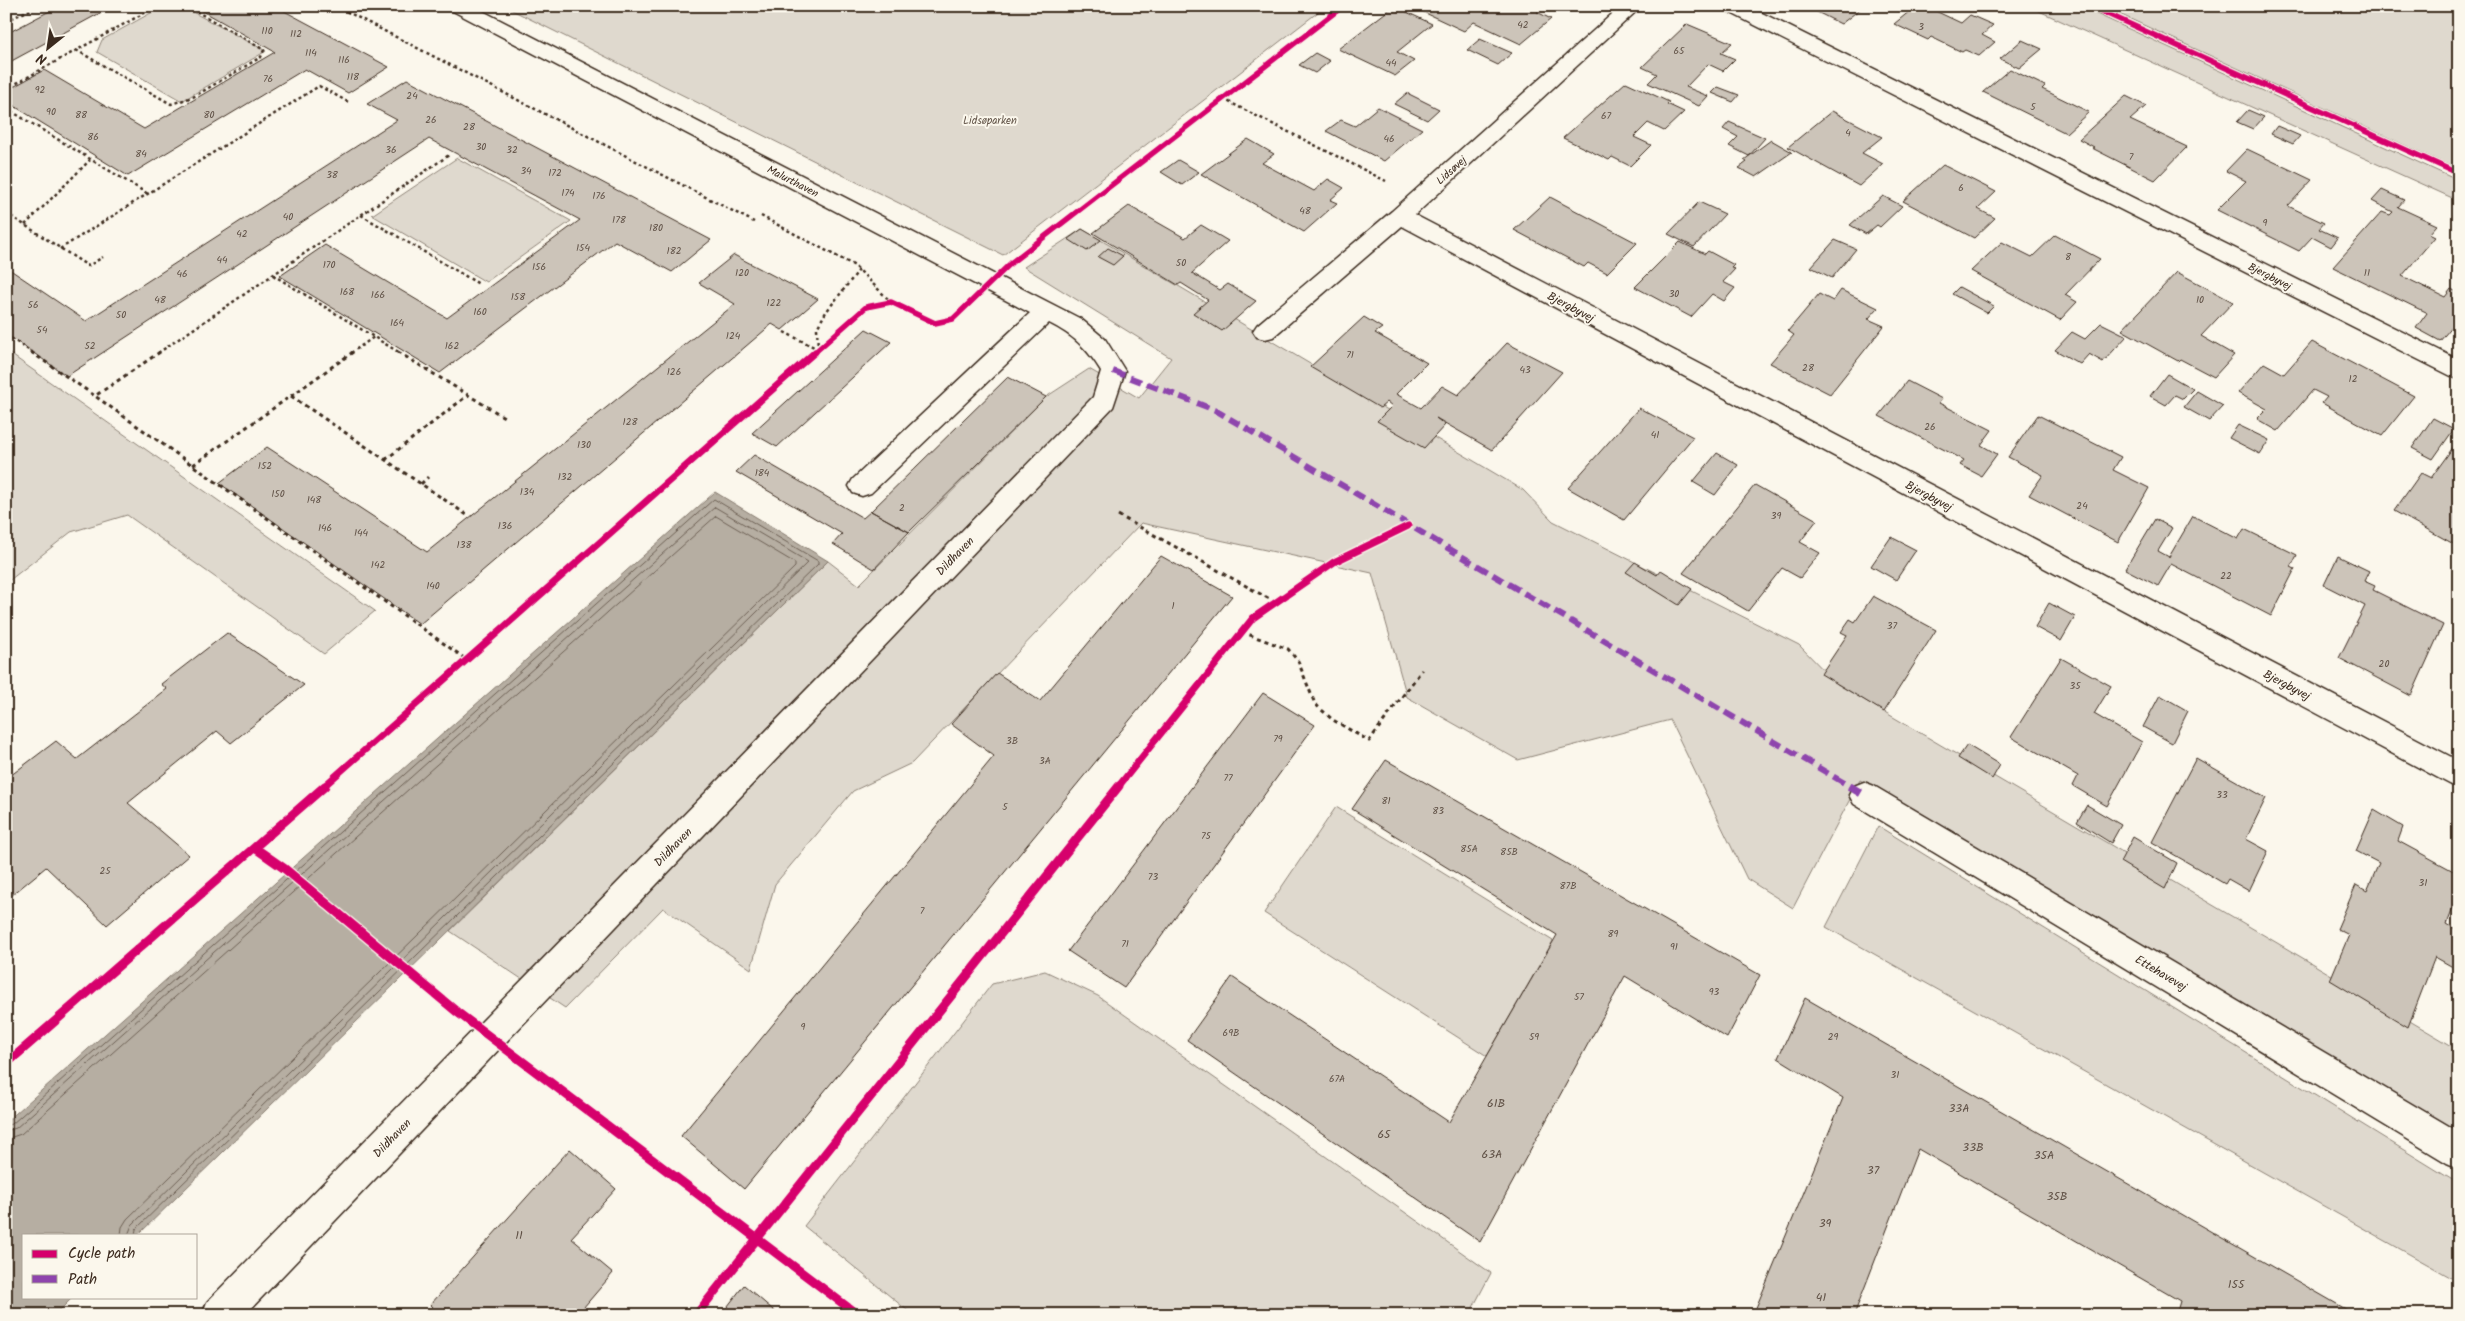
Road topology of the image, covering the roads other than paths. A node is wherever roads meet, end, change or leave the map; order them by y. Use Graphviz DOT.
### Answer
graph roads {
  1 [pos="458,6"];
  2 [pos="1634,6"];
  3 [pos="1732,6"];
  4 [pos="1400,216"];
  5 [pos="1047,312"];
  6 [pos="1264,331"];
  7 [pos="1113,371"];
  8 [pos="2459,371"];
  9 [pos="862,486"];
  10 [pos="2459,776"];
  11 [pos="1864,795"];
  12 [pos="2459,1151"];
  13 [pos="220,1315"];
  1 -- 5 [label="street, Malurthaven"];
  2 -- 4 [label="street, Lidsøvej"];
  3 -- 8 [label="street, Bjergbyvej"];
  4 -- 6 [label="street, Lidsøvej"];
  4 -- 10 [label="street, Bjergbyvej"];
  5 -- 7 [label="street, Malurthaven"];
  5 -- 9 [label="street"];
  7 -- 13 [label="street, Dildhaven"];
  11 -- 12 [label="street, Ettehavevej"];
}
